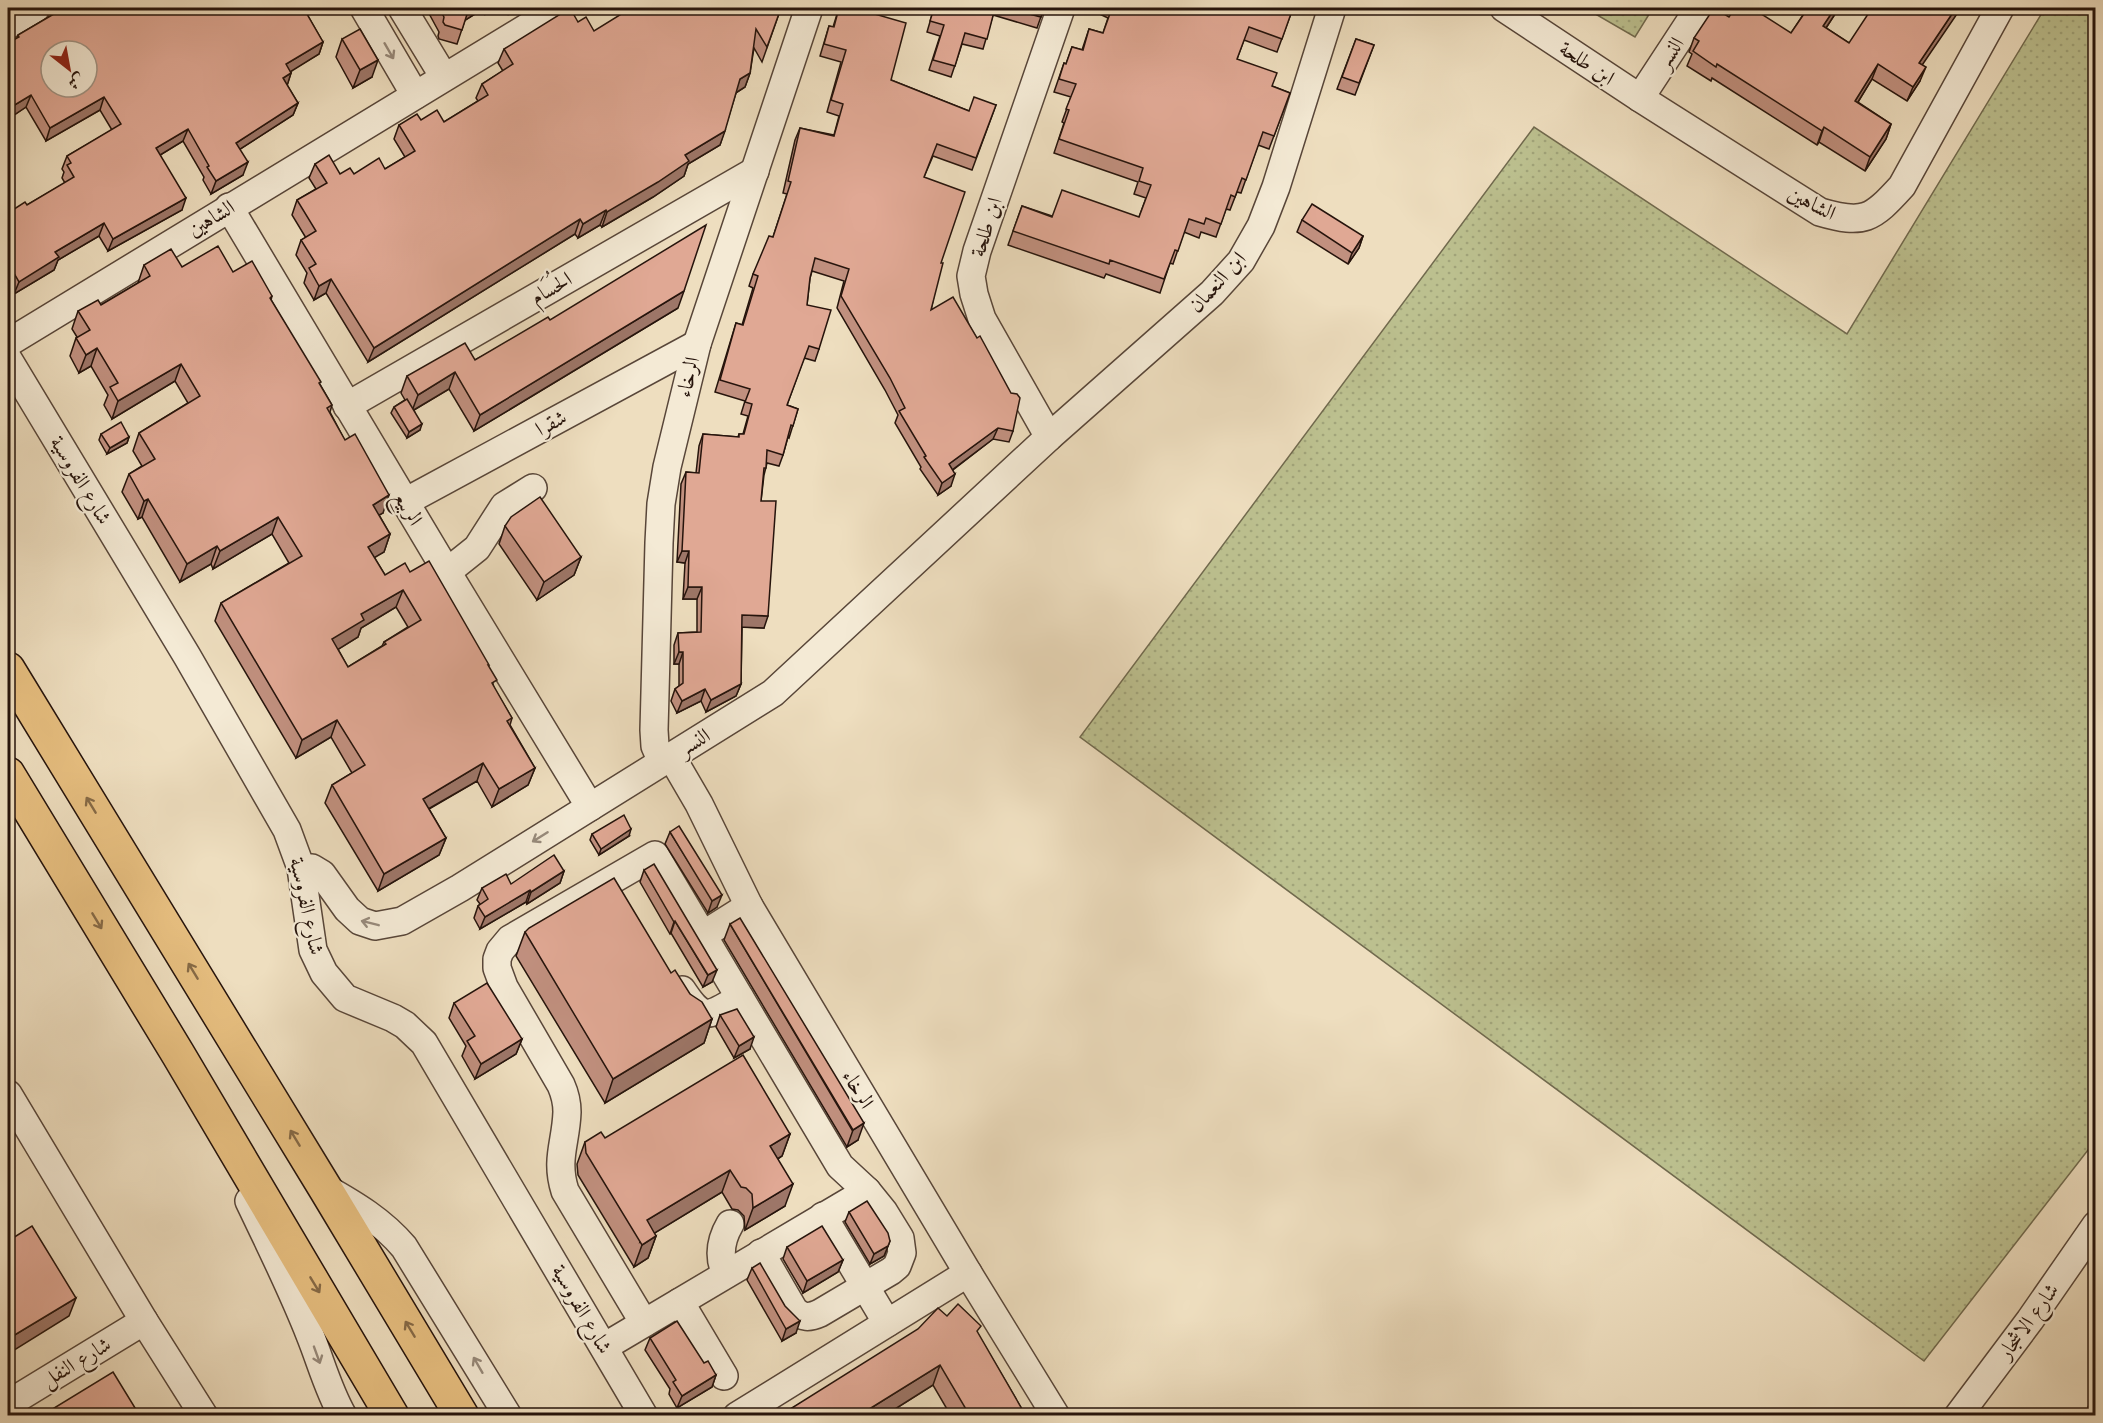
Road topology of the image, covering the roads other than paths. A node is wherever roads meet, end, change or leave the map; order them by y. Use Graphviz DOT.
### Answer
graph roads {
  1 [pos="36,8"];
  2 [pos="364,8"];
  3 [pos="402,8"];
  4 [pos="559,8"];
  5 [pos="809,8"];
  6 [pos="1061,8"];
  7 [pos="1332,8"];
  8 [pos="1504,8"];
  9 [pos="1699,8"];
  10 [pos="2000,8"];
  11 [pos="8,25"];
  12 [pos="444,77"];
  13 [pos="415,95"];
  14 [pos="1641,98"];
  15 [pos="755,171"];
  16 [pos="229,207"];
  17 [pos="8,343"];
  18 [pos="697,344"];
  19 [pos="8,359"];
  20 [pos="347,406"];
  21 [pos="1049,437"];
  22 [pos="533,488"];
  23 [pos="405,502"];
  24 [pos="447,572"];
  25 [pos="8,669"];
  26 [pos="666,759"];
  27 [pos="8,774"];
  28 [pos="590,807"];
  29 [pos="301,868"];
  30 [pos="749,906"];
  31 [pos="703,935"];
  32 [pos="668,969"];
  33 [pos="740,998"];
  34 [pos="178,1054"];
  35 [pos="8,1094"];
  36 [pos="16,1124"];
  37 [pos="325,1188"];
  38 [pos="867,1191"];
  39 [pos="823,1216"];
  40 [pos="730,1224"];
  41 [pos="2096,1225"];
  42 [pos="761,1253"];
  43 [pos="968,1273"];
  44 [pos="726,1274"];
  45 [pos="864,1286"];
  46 [pos="680,1302"];
  47 [pos="144,1321"];
  48 [pos="644,1323"];
  49 [pos="887,1323"];
  50 [pos="604,1347"];
  51 [pos="724,1376"];
  52 [pos="8,1404"];
  53 [pos="204,1416"];
  54 [pos="343,1416"];
  55 [pos="392,1416"];
  56 [pos="462,1416"];
  57 [pos="508,1416"];
  58 [pos="644,1416"];
  59 [pos="737,1416"];
  60 [pos="1056,1416"];
  61 [pos="1958,1416"];
  1 -- 11 [label="street"];
  2 -- 13 [label="street, one-way"];
  3 -- 12 [label="street"];
  4 -- 12 [label="street, الشاهين"];
  5 -- 15 [label="street, الرخاء"];
  6 -- 21 [label="street, ابن طلحة"];
  7 -- 21 [label="street, ابن النعمان"];
  8 -- 14 [label="street, ابن طلحة"];
  9 -- 14 [label="street, النسر"];
  10 -- 14 [label="street, الشاهين"];
  12 -- 13 [label="street, الشاهين"];
  13 -- 16 [label="street, الشاهين"];
  15 -- 18 [label="street, الرخاء"];
  15 -- 20 [label="street, الحُسَام"];
  16 -- 17 [label="street, الشاهين"];
  16 -- 20 [label="street, الربيع"];
  18 -- 23 [label="street, شقرا"];
  18 -- 26 [label="street, الرخاء"];
  19 -- 29 [label="street, شارع الفروسية"];
  20 -- 23 [label="street, الربيع"];
  21 -- 26 [label="street, النسر"];
  22 -- 24 [label="street"];
  23 -- 24 [label="street, الربيع"];
  24 -- 28 [label="street, الربيع"];
  37 -- 25 [label="highway, one-way"];
  26 -- 28 [label="street, النسر"];
  26 -- 30 [label="street, الرخاء"];
  27 -- 34 [label="highway, one-way"];
  28 -- 29 [label="street, النسر, one-way"];
  29 -- 50 [label="street, شارع الفروسية"];
  30 -- 31 [label="street"];
  30 -- 43 [label="street, الرخاء"];
  31 -- 33 [label="street"];
  31 -- 48 [label="street"];
  32 -- 33 [label="street"];
  33 -- 38 [label="street"];
  34 -- 54 [label="street, one-way"];
  34 -- 55 [label="highway, one-way"];
  35 -- 36 [label="street"];
  36 -- 47 [label="street"];
  56 -- 37 [label="highway, one-way"];
  57 -- 37 [label="street, one-way"];
  38 -- 39 [label="street"];
  38 -- 45 [label="street"];
  39 -- 42 [label="street"];
  39 -- 45 [label="street"];
  40 -- 44 [label="street"];
  41 -- 61 [label="street, شارع الاشجار"];
  42 -- 44 [label="street"];
  42 -- 45 [label="street"];
  43 -- 49 [label="street"];
  43 -- 60 [label="street, الرخاء"];
  44 -- 46 [label="street"];
  45 -- 49 [label="street"];
  46 -- 48 [label="street"];
  46 -- 51 [label="street"];
  47 -- 52 [label="street, شارع النفل"];
  47 -- 53 [label="street"];
  48 -- 50 [label="street"];
  49 -- 59 [label="street"];
  50 -- 58 [label="street, شارع الفروسية"];
}
